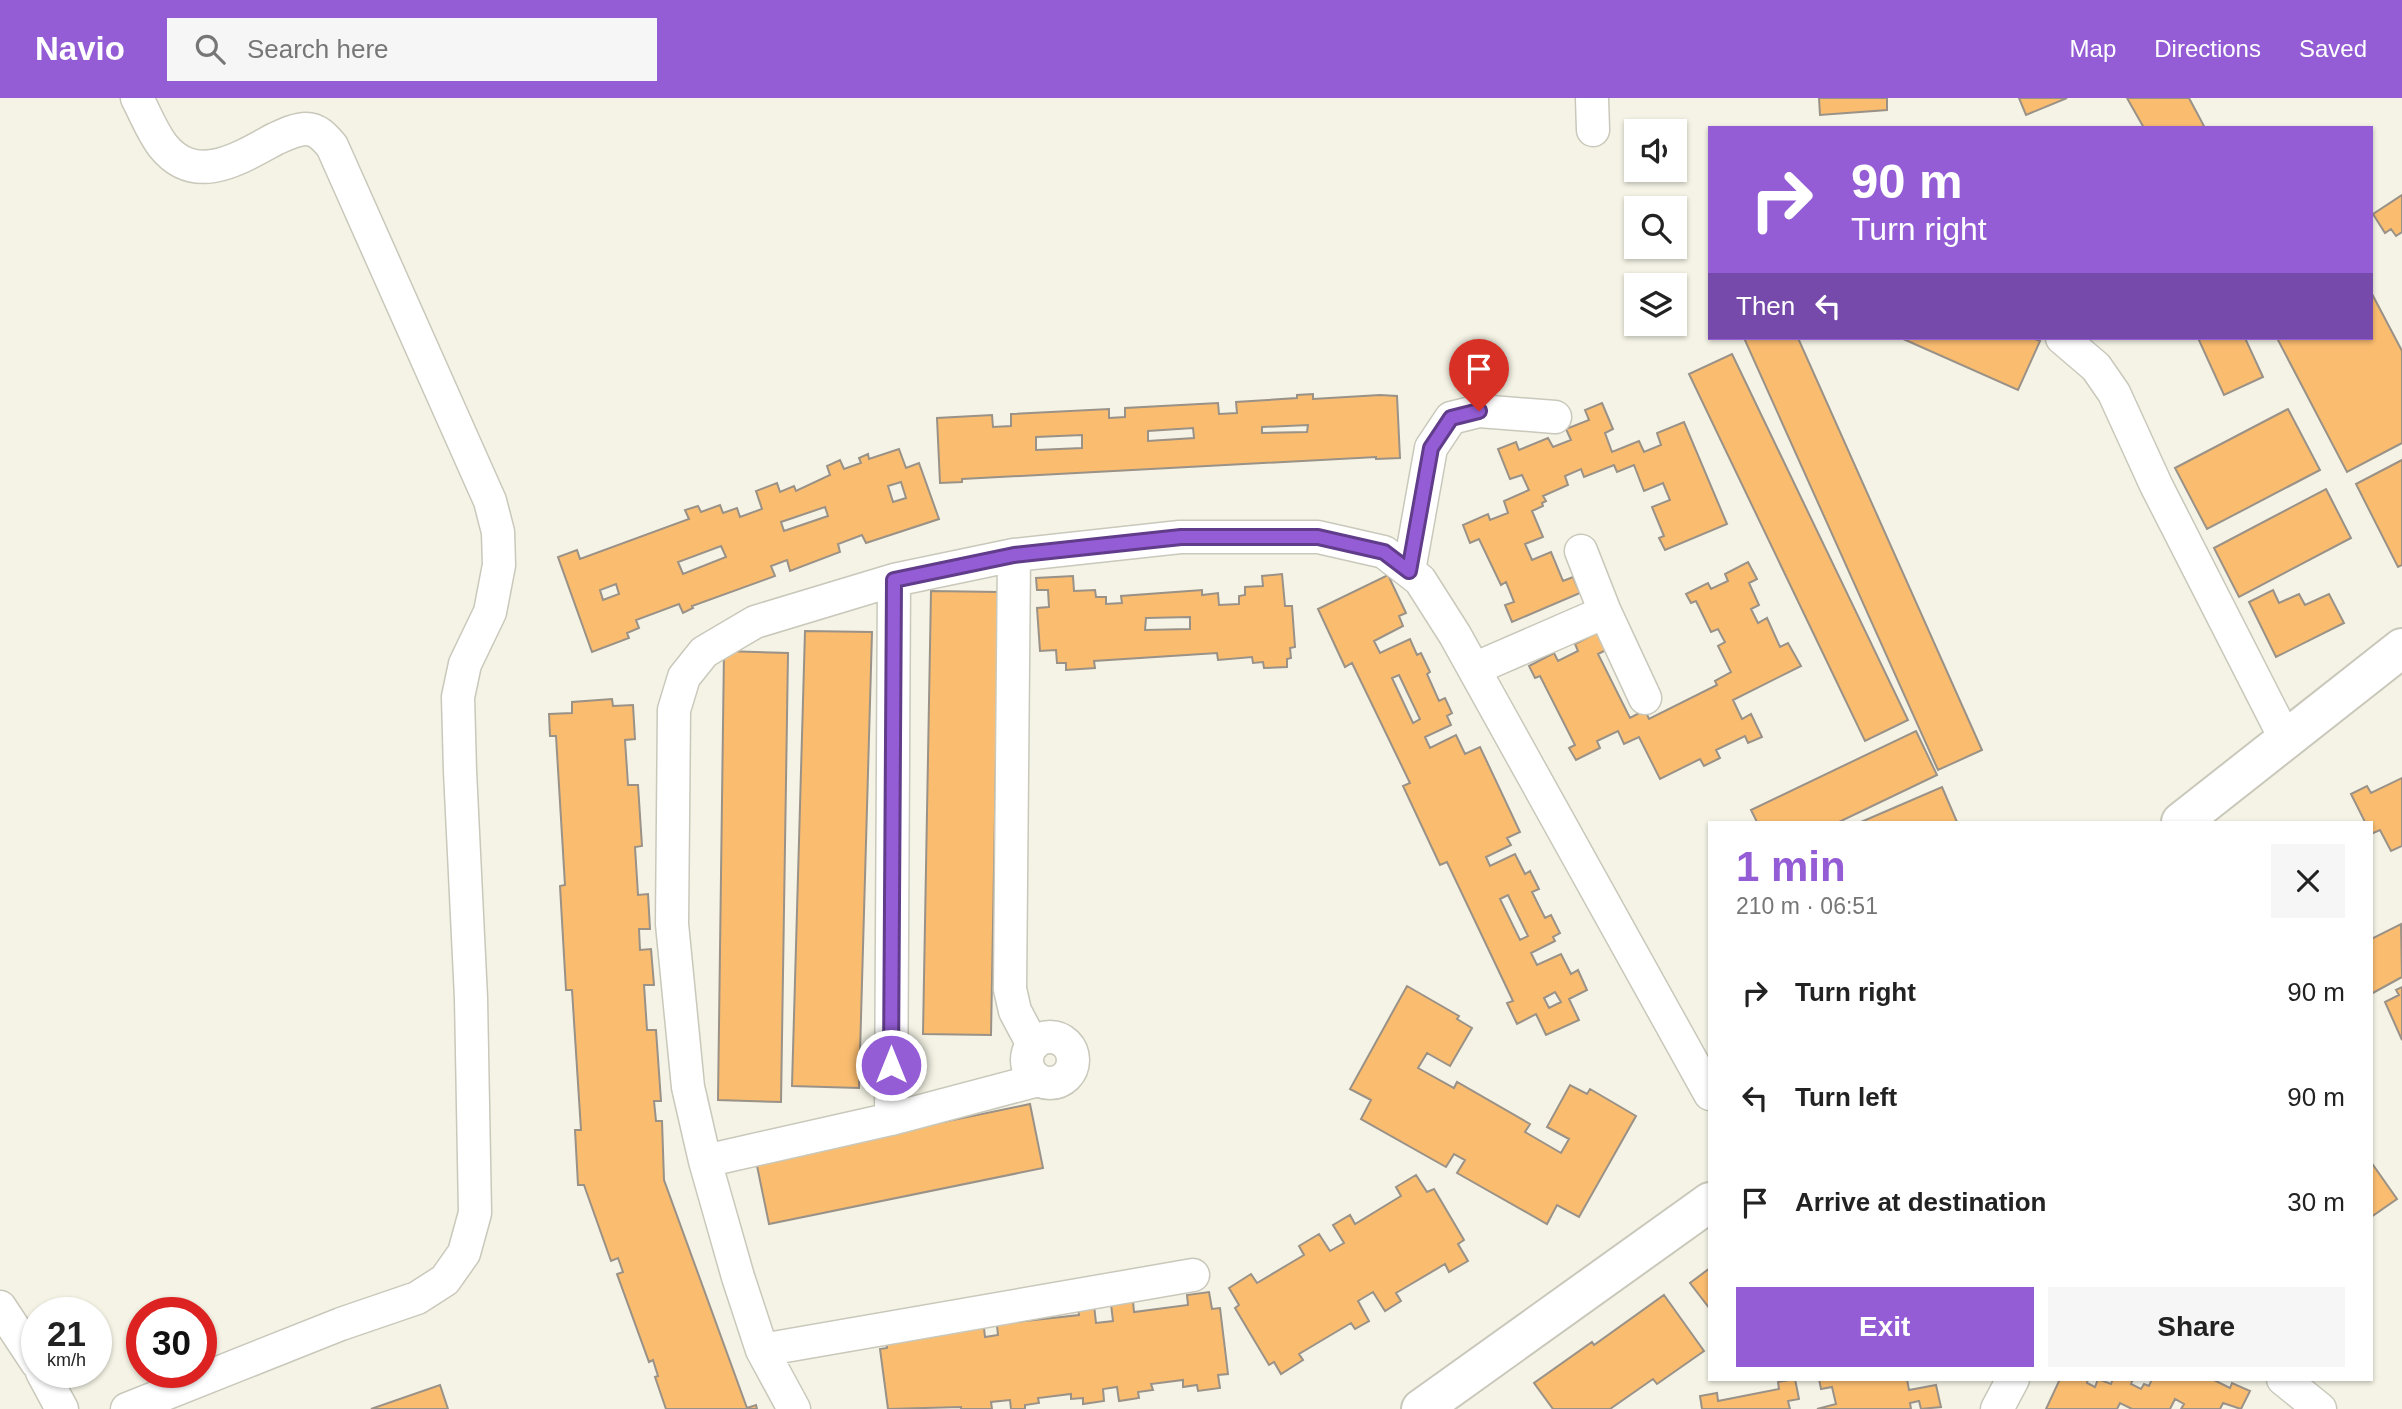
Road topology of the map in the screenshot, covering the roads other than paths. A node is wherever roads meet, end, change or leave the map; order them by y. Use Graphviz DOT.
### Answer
graph roads {
  1 [pos="137,98"];
  2 [pos="1592,98"];
  3 [pos="1593,130"];
  4 [pos="2064,340"];
  5 [pos="1555,417"];
  6 [pos="1581,551"];
  7 [pos="1014,555"];
  8 [pos="1409,571"];
  9 [pos="894,580"];
  10 [pos="1605,612"];
  11 [pos="2402,648"];
  12 [pos="1474,669"];
  13 [pos="1645,698"];
  14 [pos="2286,740"];
  15 [pos="2182,821"];
  16 [pos="1033,1045"];
  17 [pos="1038,1080"];
  18 [pos="1708,1090"];
  19 [pos="891,1119"];
  20 [pos="705,1161"];
  21 [pos="1708,1203"];
  22 [pos="1193,1275"];
  23 [pos="0,1307"];
  24 [pos="21,1339"];
  25 [pos="762,1350"];
  26 [pos="2012,1381"];
  27 [pos="2285,1381"];
  28 [pos="51,1388"];
  29 [pos="62,1409"];
  30 [pos="127,1409"];
  31 [pos="794,1409"];
  32 [pos="1421,1409"];
  33 [pos="1997,1409"];
  34 [pos="2320,1409"];
  1 -- 30 [label="street"];
  2 -- 3 [label="street"];
  4 -- 14 [label="street"];
  5 -- 8 [label="street"];
  6 -- 10 [label="street"];
  7 -- 8 [label="street"];
  7 -- 9 [label="street"];
  7 -- 16 [label="street"];
  8 -- 12 [label="street"];
  9 -- 19 [label="street"];
  9 -- 20 [label="street"];
  10 -- 12 [label="street"];
  10 -- 13 [label="street"];
  11 -- 14 [label="street"];
  12 -- 18 [label="street"];
  14 -- 15 [label="street"];
  16 -- 17 [label="street"];
  16 -- 17 [label="street"];
  17 -- 19 [label="street"];
  19 -- 20 [label="street"];
  20 -- 25 [label="street"];
  21 -- 32 [label="street"];
  22 -- 25 [label="street"];
  23 -- 24 [label="street"];
  25 -- 31 [label="street"];
  26 -- 33 [label="street"];
  27 -- 34 [label="street"];
  28 -- 29 [label="street"];
}
